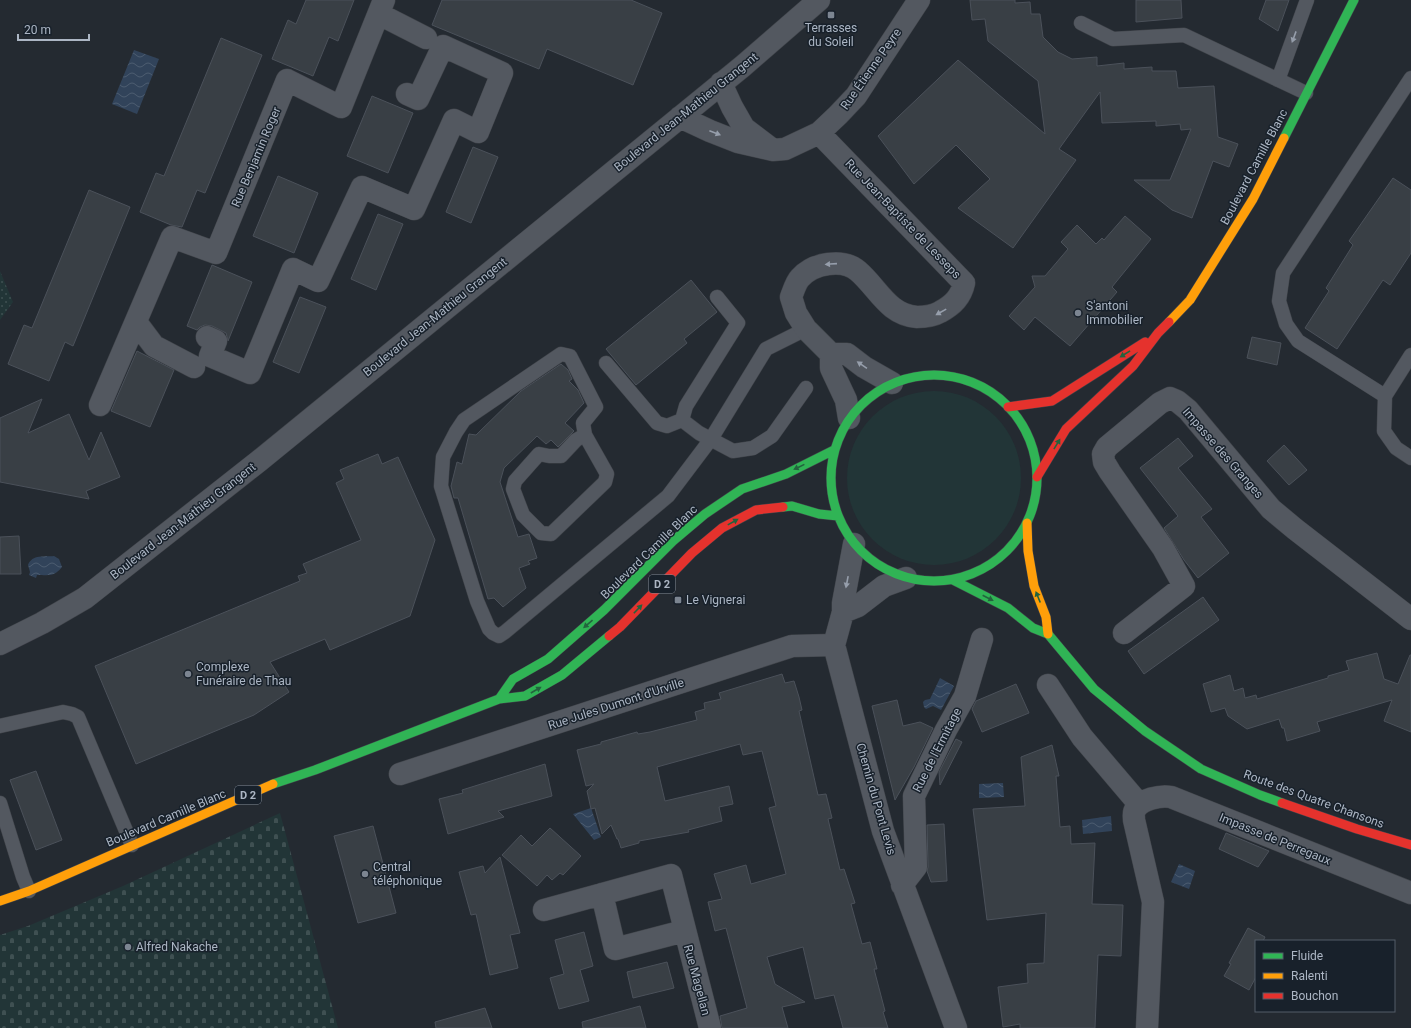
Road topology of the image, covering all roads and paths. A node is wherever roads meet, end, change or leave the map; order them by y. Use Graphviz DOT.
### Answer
graph roads {
  1 [pos="819,0"];
  2 [pos="919,0"];
  3 [pos="1307,0"];
  4 [pos="1354,0"];
  5 [pos="381,7"];
  6 [pos="1081,23"];
  7 [pos="426,38"];
  8 [pos="1411,78"];
  9 [pos="1278,80"];
  10 [pos="721,84"];
  11 [pos="1306,93"];
  12 [pos="407,94"];
  13 [pos="680,117"];
  14 [pos="819,133"];
  15 [pos="773,150"];
  16 [pos="717,297"];
  17 [pos="136,322"];
  18 [pos="806,329"];
  19 [pos="1158,334"];
  20 [pos="207,337"];
  21 [pos="831,354"];
  22 [pos="1411,354"];
  23 [pos="606,363"];
  24 [pos="194,366"];
  25 [pos="892,383"];
  26 [pos="806,388"];
  27 [pos="1385,396"];
  28 [pos="100,405"];
  29 [pos="1008,407"];
  30 [pos="849,418"];
  31 [pos="682,420"];
  32 [pos="585,435"];
  33 [pos="711,439"];
  34 [pos="834,450"];
  35 [pos="1411,458"];
  36 [pos="1037,477"];
  37 [pos="838,516"];
  38 [pos="1027,523"];
  39 [pos="854,544"];
  40 [pos="906,578"];
  41 [pos="954,580"];
  42 [pos="844,612"];
  43 [pos="1411,619"];
  44 [pos="42,624"];
  45 [pos="1124,633"];
  46 [pos="1048,634"];
  47 [pos="0,637"];
  48 [pos="982,639"];
  49 [pos="0,644"];
  50 [pos="834,645"];
  51 [pos="1048,685"];
  52 [pos="499,699"];
  53 [pos="0,726"];
  54 [pos="400,774"];
  55 [pos="0,803"];
  56 [pos="1139,804"];
  57 [pos="132,845"];
  58 [pos="1411,845"];
  59 [pos="902,885"];
  60 [pos="29,891"];
  61 [pos="1411,892"];
  62 [pos="602,894"];
  63 [pos="0,901"];
  64 [pos="544,910"];
  65 [pos="684,931"];
  66 [pos="710,1028"];
  67 [pos="956,1028"];
  68 [pos="1147,1028"];
  1 -- 10 [label="street, Boulevard Jean-Mathieu Grangent"];
  2 -- 14 [label="street, Rue Étienne Peyre"];
  3 -- 9 [label="lane, one-way"];
  4 -- 11 [label="main road, Boulevard Camille Blanc"];
  5 -- 7 [label="street, Rue Benjamin Roger"];
  5 -- 17 [label="street, Rue Benjamin Roger"];
  6 -- 9 [label="lane"];
  8 -- 27 [label="lane"];
  9 -- 11 [label="lane"];
  10 -- 13 [label="street, Boulevard Jean-Mathieu Grangent"];
  10 -- 15 [label="street"];
  11 -- 19 [label="main road, Boulevard Camille Blanc"];
  12 -- 20 [label="street"];
  13 -- 15 [label="street, Rue Étienne Peyre, one-way"];
  13 -- 44 [label="street, Boulevard Jean-Mathieu Grangent"];
  14 -- 15 [label="street, Rue Étienne Peyre"];
  14 -- 18 [label="street, Rue Jean-Baptiste de Lesseps, one-way"];
  16 -- 31 [label="lane"];
  17 -- 24 [label="street"];
  17 -- 28 [label="street, Rue Benjamin Roger"];
  18 -- 21 [label="street, Rue Jean-Baptiste de Lesseps"];
  18 -- 33 [label="lane"];
  19 -- 29 [label="main road, Boulevard Camille Blanc, one-way"];
  36 -- 19 [label="main road, Boulevard Camille Blanc, one-way"];
  25 -- 21 [label="street, one-way"];
  21 -- 30 [label="street"];
  22 -- 27 [label="lane"];
  23 -- 31 [label="lane"];
  25 -- 29 [label="main road"];
  25 -- 30 [label="main road"];
  26 -- 33 [label="lane"];
  27 -- 35 [label="lane"];
  29 -- 36 [label="main road"];
  30 -- 34 [label="main road"];
  31 -- 33 [label="lane"];
  32 -- 32 [label="lane"];
  32 -- 33 [label="lane"];
  34 -- 37 [label="main road"];
  34 -- 52 [label="main road, Boulevard Camille Blanc / D 2, one-way"];
  36 -- 38 [label="main road"];
  37 -- 39 [label="main road"];
  52 -- 37 [label="main road, Boulevard Camille Blanc / D 2, one-way"];
  38 -- 41 [label="main road"];
  46 -- 38 [label="main road, one-way"];
  39 -- 40 [label="main road"];
  39 -- 42 [label="street, one-way"];
  40 -- 41 [label="main road"];
  40 -- 42 [label="street"];
  41 -- 46 [label="main road, Route des Quatre Chansons, one-way"];
  42 -- 50 [label="street"];
  43 -- 45 [label="street, Impasse des Granges"];
  44 -- 47 [label="street, Boulevard Jean-Mathieu Grangent"];
  44 -- 49 [label="street, Boulevard Jean-Mathieu Grangent"];
  46 -- 58 [label="main road, Route des Quatre Chansons"];
  48 -- 59 [label="street, Rue de l'Ermitage"];
  50 -- 54 [label="street, Rue Jules Dumont d'Urville"];
  50 -- 59 [label="street, Chemin du Pont Levis"];
  51 -- 56 [label="street"];
  52 -- 57 [label="main road, Boulevard Camille Blanc / D 2"];
  53 -- 57 [label="lane"];
  55 -- 60 [label="lane"];
  56 -- 61 [label="street, Impasse de Perregaux"];
  56 -- 68 [label="street"];
  57 -- 60 [label="main road, Boulevard Camille Blanc / D 2"];
  59 -- 67 [label="street, Chemin du Pont Levis"];
  60 -- 63 [label="main road, Boulevard Camille Blanc / D 2"];
  62 -- 64 [label="street, Rue Magellan"];
  62 -- 65 [label="street, Rue Magellan"];
  62 -- 65 [label="street, Rue Magellan"];
  65 -- 66 [label="street, Rue Magellan"];
}
